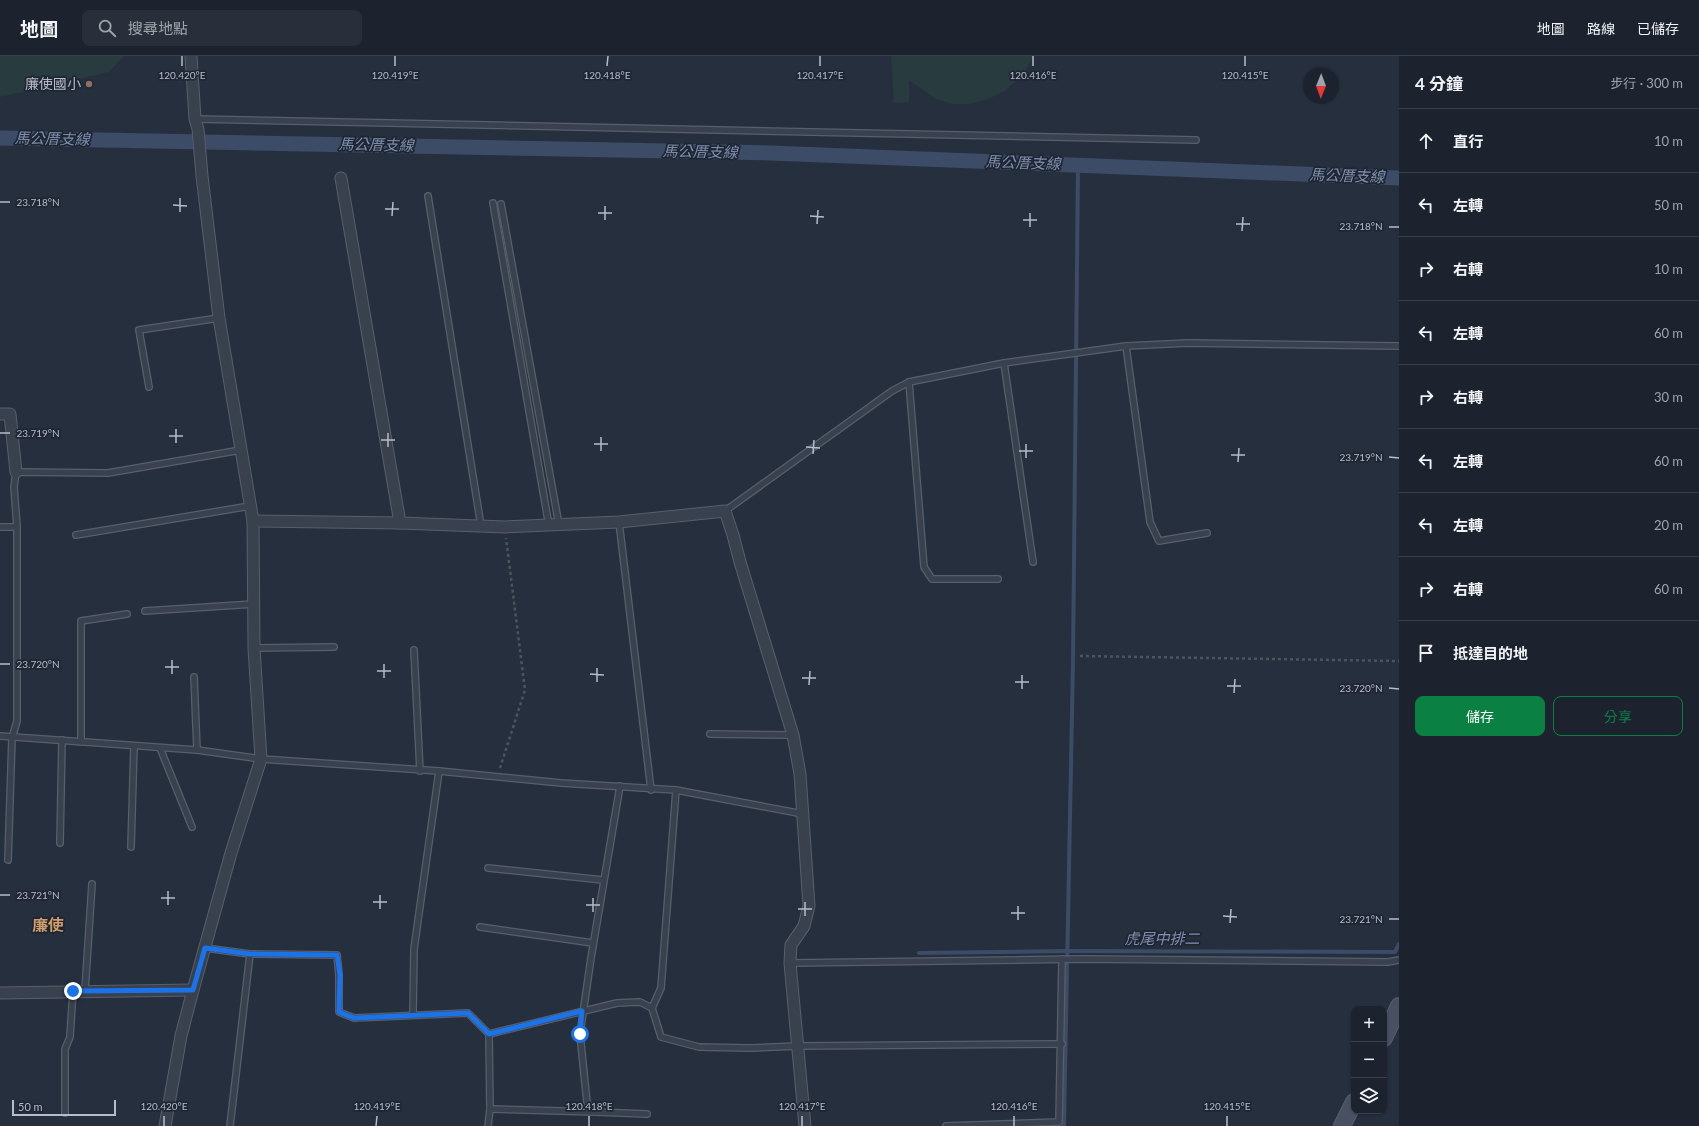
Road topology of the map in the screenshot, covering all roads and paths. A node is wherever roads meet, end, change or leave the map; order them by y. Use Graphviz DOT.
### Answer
graph roads {
  1 [pos="191,56"];
  2 [pos="196,124"];
  3 [pos="1196,140"];
  4 [pos="341,178"];
  5 [pos="428,196"];
  6 [pos="493,203"];
  7 [pos="501,204"];
  8 [pos="219,318"];
  9 [pos="1126,346"];
  10 [pos="1399,346"];
  11 [pos="1004,363"];
  12 [pos="909,382"];
  13 [pos="149,387"];
  14 [pos="0,414"];
  15 [pos="241,450"];
  16 [pos="16,472"];
  17 [pos="250,506"];
  18 [pos="725,511"];
  19 [pos="253,521"];
  20 [pos="619,522"];
  21 [pos="400,523"];
  22 [pos="17,526"];
  23 [pos="481,526"];
  24 [pos="554,526"];
  25 [pos="0,527"];
  26 [pos="505,527"];
  27 [pos="1206,533"];
  28 [pos="76,535"];
  29 [pos="1032,562"];
  30 [pos="998,580"];
  31 [pos="254,604"];
  32 [pos="144,611"];
  33 [pos="127,614"];
  34 [pos="334,647"];
  35 [pos="254,648"];
  36 [pos="414,650"];
  37 [pos="1080,656"];
  38 [pos="1399,661"];
  39 [pos="194,677"];
  40 [pos="710,734"];
  41 [pos="793,734"];
  42 [pos="0,736"];
  43 [pos="12,738"];
  44 [pos="62,740"];
  45 [pos="81,742"];
  46 [pos="134,746"];
  47 [pos="160,748"];
  48 [pos="197,750"];
  49 [pos="261,759"];
  50 [pos="420,771"];
  51 [pos="439,771"];
  52 [pos="498,776"];
  53 [pos="620,786"];
  54 [pos="651,790"];
  55 [pos="676,790"];
  56 [pos="803,814"];
  57 [pos="192,827"];
  58 [pos="60,843"];
  59 [pos="131,847"];
  60 [pos="8,860"];
  61 [pos="488,868"];
  62 [pos="604,880"];
  63 [pos="92,884"];
  64 [pos="480,927"];
  65 [pos="594,943"];
  66 [pos="205,948"];
  67 [pos="250,954"];
  68 [pos="1062,959"];
  69 [pos="1399,960"];
  70 [pos="790,963"];
  71 [pos="193,990"];
  72 [pos="73,991"];
  73 [pos="85,991"];
  74 [pos="0,993"];
  75 [pos="1399,1006"];
  76 [pos="652,1008"];
  77 [pos="582,1011"];
  78 [pos="413,1015"];
  79 [pos="1387,1032"];
  80 [pos="489,1034"];
  81 [pos="1062,1044"];
  82 [pos="798,1046"];
  83 [pos="1351,1108"];
  84 [pos="490,1109"];
  85 [pos="595,1112"];
  86 [pos="65,1113"];
  87 [pos="648,1114"];
  88 [pos="165,1126"];
  89 [pos="230,1126"];
  90 [pos="488,1126"];
  91 [pos="804,1126"];
  92 [pos="946,1126"];
  93 [pos="1342,1126"];
  1 -- 2 [label="street"];
  2 -- 3 [label="lane"];
  2 -- 8 [label="street"];
  4 -- 21 [label="street"];
  5 -- 23 [label="lane"];
  6 -- 24 [label="lane"];
  7 -- 24 [label="lane"];
  8 -- 13 [label="lane"];
  8 -- 15 [label="street"];
  9 -- 10 [label="lane"];
  9 -- 11 [label="lane"];
  9 -- 27 [label="lane"];
  11 -- 12 [label="lane"];
  11 -- 29 [label="lane"];
  12 -- 18 [label="lane"];
  12 -- 30 [label="lane"];
  14 -- 16 [label="street"];
  15 -- 16 [label="lane"];
  15 -- 17 [label="street"];
  16 -- 22 [label="lane"];
  17 -- 19 [label="street"];
  17 -- 28 [label="lane"];
  18 -- 20 [label="street"];
  18 -- 41 [label="street"];
  19 -- 21 [label="street"];
  19 -- 31 [label="street"];
  20 -- 24 [label="street"];
  20 -- 54 [label="lane"];
  21 -- 23 [label="street"];
  22 -- 25 [label="lane"];
  22 -- 43 [label="lane"];
  23 -- 26 [label="street"];
  24 -- 26 [label="street"];
  26 -- 52 [label="path"];
  31 -- 32 [label="lane"];
  31 -- 35 [label="street"];
  33 -- 45 [label="lane"];
  34 -- 35 [label="lane"];
  35 -- 49 [label="street"];
  36 -- 50 [label="lane"];
  37 -- 38 [label="path"];
  39 -- 48 [label="lane"];
  40 -- 41 [label="lane"];
  41 -- 56 [label="street"];
  42 -- 43 [label="lane"];
  43 -- 44 [label="lane"];
  43 -- 60 [label="lane"];
  44 -- 45 [label="lane"];
  44 -- 58 [label="lane"];
  45 -- 46 [label="lane"];
  46 -- 47 [label="lane"];
  46 -- 59 [label="lane"];
  47 -- 48 [label="lane"];
  47 -- 57 [label="lane"];
  48 -- 49 [label="lane"];
  49 -- 50 [label="lane"];
  49 -- 66 [label="street"];
  50 -- 51 [label="lane"];
  51 -- 52 [label="lane"];
  51 -- 78 [label="lane"];
  52 -- 53 [label="lane"];
  53 -- 54 [label="lane"];
  53 -- 62 [label="lane"];
  54 -- 55 [label="lane"];
  55 -- 56 [label="lane"];
  55 -- 76 [label="lane"];
  56 -- 70 [label="street"];
  61 -- 62 [label="lane"];
  62 -- 65 [label="lane"];
  63 -- 73 [label="lane"];
  64 -- 65 [label="lane"];
  65 -- 77 [label="lane"];
  66 -- 67 [label="lane"];
  66 -- 71 [label="street"];
  67 -- 78 [label="lane"];
  67 -- 89 [label="lane"];
  68 -- 69 [label="lane"];
  68 -- 70 [label="lane"];
  68 -- 81 [label="lane"];
  70 -- 82 [label="street"];
  71 -- 73 [label="street"];
  71 -- 88 [label="street"];
  72 -- 73 [label="street"];
  72 -- 74 [label="street"];
  72 -- 86 [label="lane"];
  75 -- 79 [label="main road"];
  76 -- 77 [label="lane"];
  76 -- 82 [label="lane"];
  77 -- 80 [label="lane"];
  77 -- 85 [label="lane"];
  78 -- 80 [label="lane"];
  80 -- 84 [label="lane"];
  81 -- 82 [label="lane"];
  81 -- 92 [label="lane"];
  82 -- 91 [label="street"];
  83 -- 93 [label="main road"];
  84 -- 85 [label="lane"];
  84 -- 90 [label="lane"];
  85 -- 87 [label="lane"];
}
